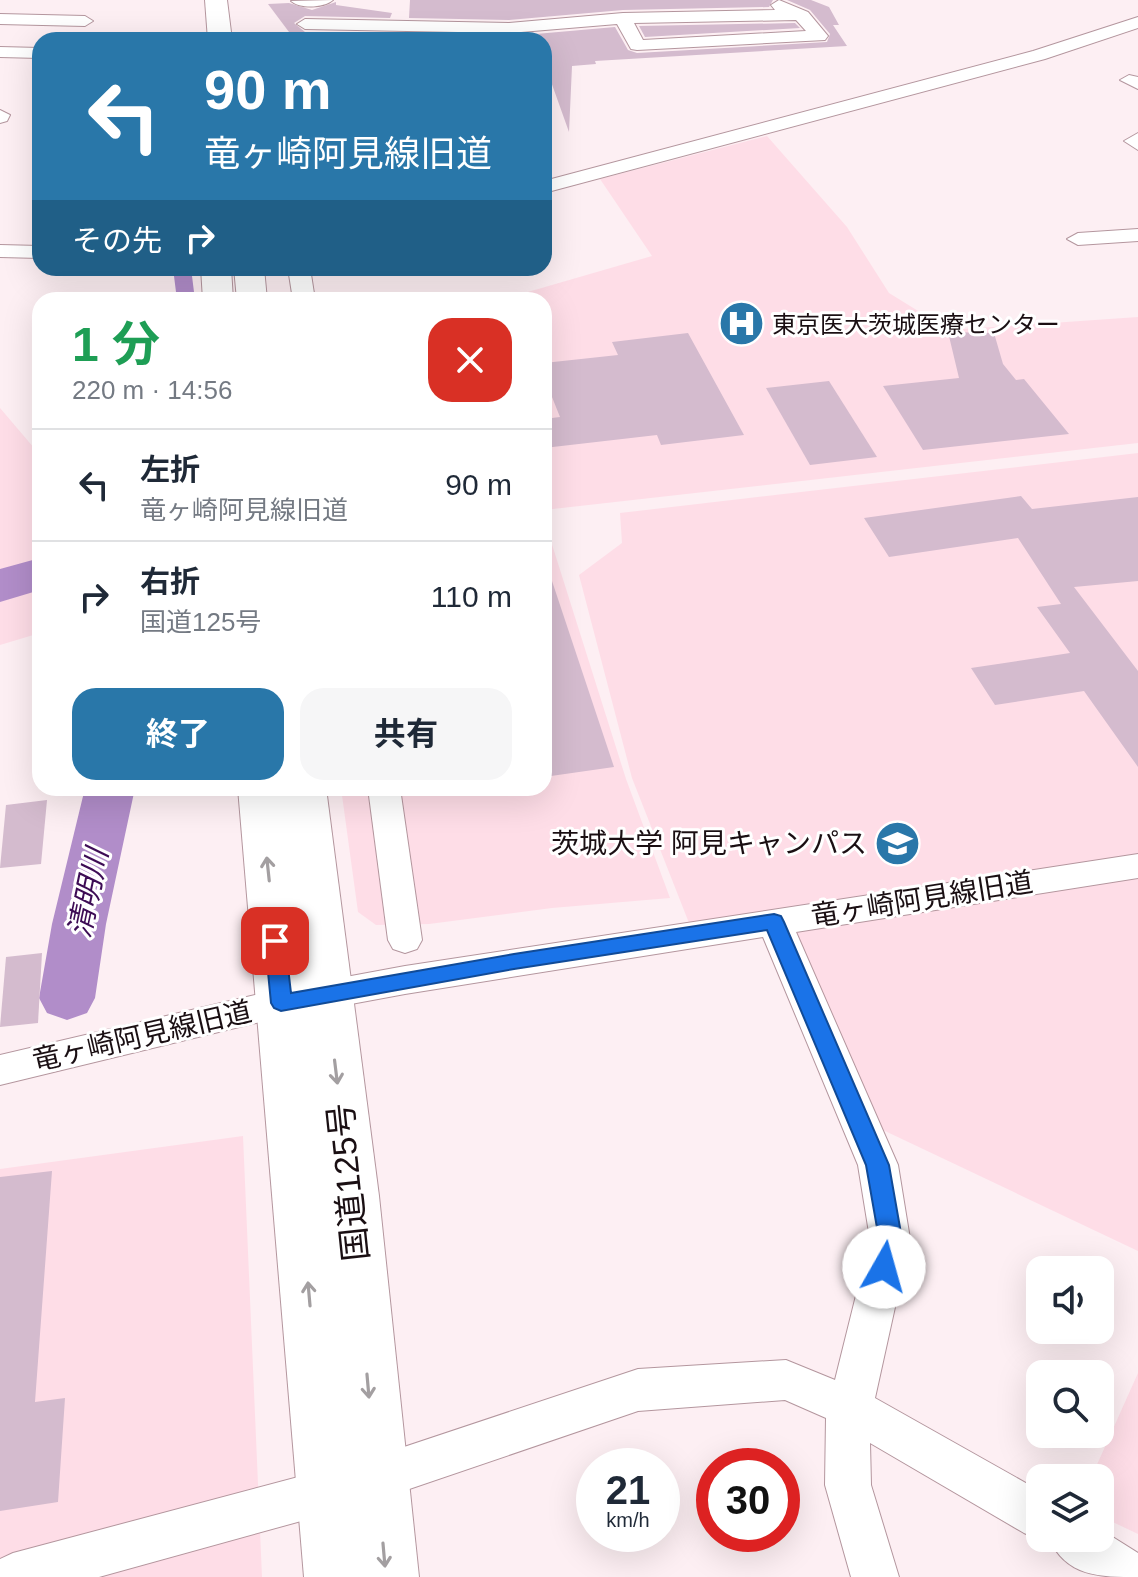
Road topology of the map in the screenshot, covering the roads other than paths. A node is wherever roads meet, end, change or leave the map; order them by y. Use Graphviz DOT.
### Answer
graph roads {
  1 [pos="194,0"];
  2 [pos="216,0"];
  3 [pos="299,0"];
  4 [pos="325,0"];
  5 [pos="769,0"];
  6 [pos="514,7"];
  7 [pos="798,14"];
  8 [pos="623,18"];
  9 [pos="0,19"];
  10 [pos="1138,22"];
  11 [pos="77,32"];
  12 [pos="197,32"];
  13 [pos="219,32"];
  14 [pos="307,32"];
  15 [pos="505,32"];
  16 [pos="521,32"];
  17 [pos="0,52"];
  18 [pos="32,53"];
  19 [pos="552,185"];
  20 [pos="1138,235"];
  21 [pos="1078,239"];
  22 [pos="0,251"];
  23 [pos="32,252"];
  24 [pos="262,796"];
  25 [pos="304,796"];
  26 [pos="385,796"];
  27 [pos="1138,866"];
  28 [pos="774,922"];
  29 [pos="405,940"];
  30 [pos="304,999"];
  31 [pos="0,1070"];
  32 [pos="850,1407"];
  33 [pos="353,1483"];
  34 [pos="1026,1509"];
  35 [pos="1094,1552"];
  36 [pos="13,1577"];
  37 [pos="337,1577"];
  38 [pos="386,1577"];
  39 [pos="875,1577"];
  40 [pos="1133,1577"];
  1 -- 12 [label="highway"];
  2 -- 13 [label="highway"];
  3 -- 4 [label="street"];
  3 -- 14 [label="street"];
  5 -- 7 [label="street"];
  6 -- 15 [label="street"];
  7 -- 8 [label="street"];
  7 -- 8 [label="street"];
  8 -- 16 [label="street"];
  9 -- 11 [label="street"];
  10 -- 19 [label="street"];
  17 -- 18 [label="street"];
  20 -- 21 [label="street"];
  22 -- 23 [label="street"];
  30 -- 24 [label="highway, 国道125号, one-way"];
  25 -- 30 [label="highway, 国道125号"];
  26 -- 29 [label="street"];
  27 -- 28 [label="street, 竜ヶ崎阿見線旧道"];
  28 -- 30 [label="street, 竜ヶ崎阿見線旧道"];
  28 -- 32 [label="street"];
  30 -- 31 [label="street, 竜ヶ崎阿見線旧道"];
  30 -- 33 [label="highway, 国道125号"];
  32 -- 33 [label="street"];
  32 -- 34 [label="street"];
  32 -- 39 [label="street"];
  33 -- 36 [label="street"];
  33 -- 37 [label="highway, 国道125号"];
  33 -- 38 [label="highway, 国道125号, one-way"];
  35 -- 40 [label="street"];
}
